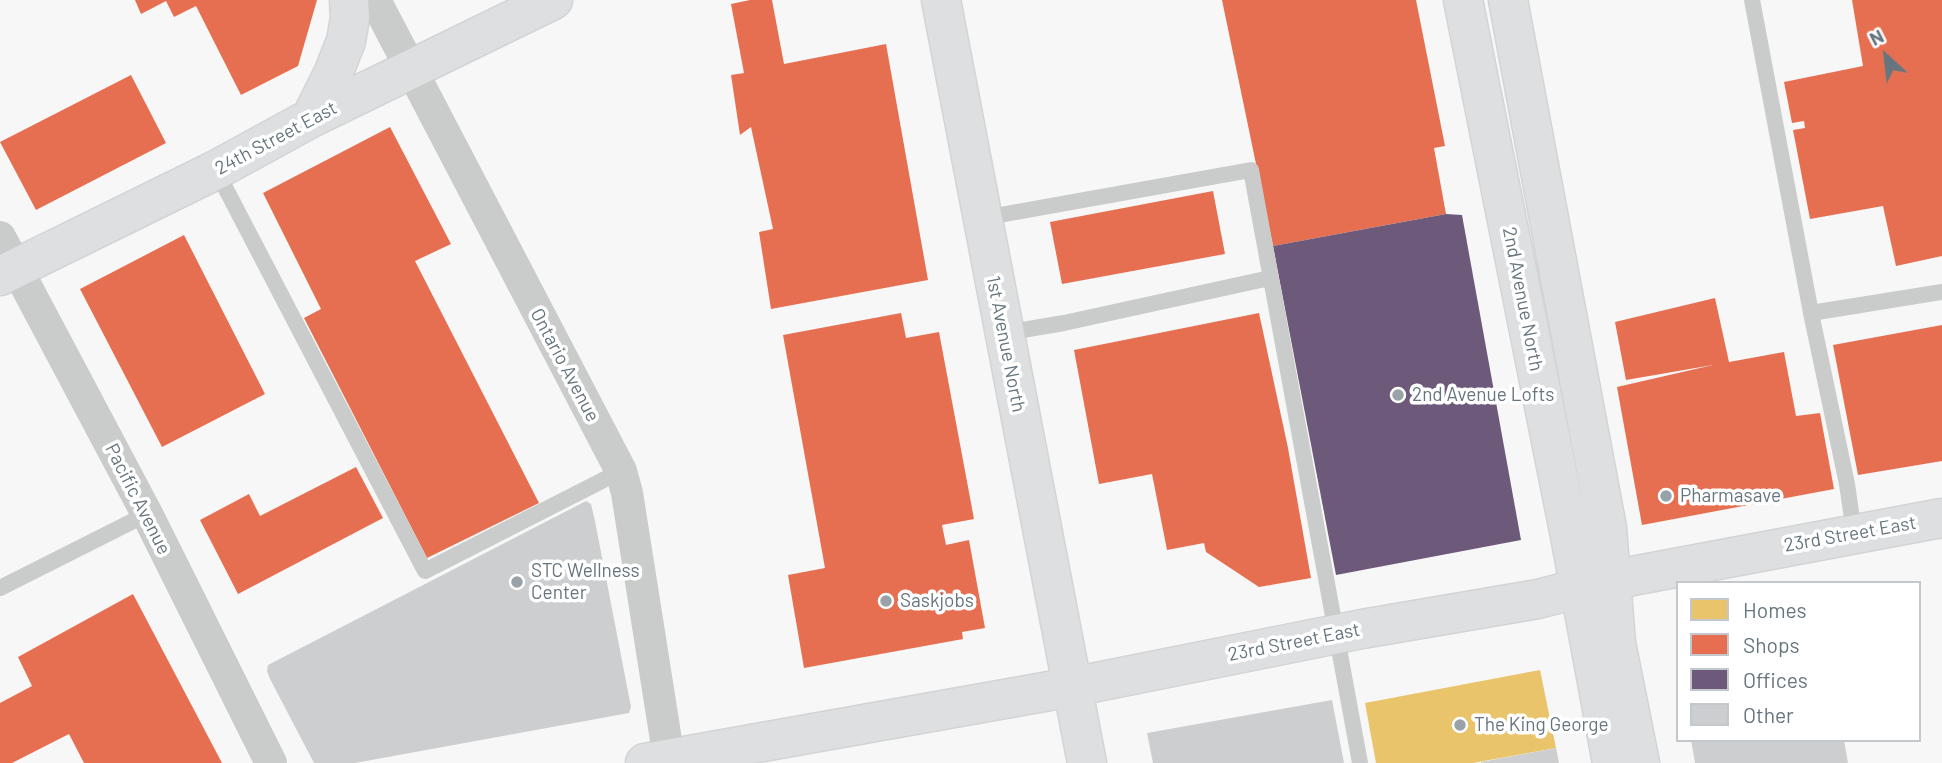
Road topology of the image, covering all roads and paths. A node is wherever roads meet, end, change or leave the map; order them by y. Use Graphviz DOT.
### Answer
graph roads {
  1 [pos="349,0"];
  2 [pos="375,0"];
  3 [pos="553,0"];
  4 [pos="941,0"];
  5 [pos="1463,0"];
  6 [pos="1508,0"];
  7 [pos="1752,0"];
  8 [pos="411,69"];
  9 [pos="312,118"];
  10 [pos="216,170"];
  11 [pos="983,218"];
  12 [pos="5,261"];
  13 [pos="1270,278"];
  14 [pos="1942,292"];
  15 [pos="1811,313"];
  16 [pos="1004,333"];
  17 [pos="621,471"];
  18 [pos="147,514"];
  19 [pos="1942,518"];
  20 [pos="1854,533"];
  21 [pos="1595,585"];
  22 [pos="0,588"];
  23 [pos="1336,634"];
  24 [pos="1072,687"];
  25 [pos="657,761"];
  26 [pos="271,763"];
  27 [pos="1087,763"];
  28 [pos="1360,763"];
  29 [pos="1612,763"];
  30 [pos="1640,763"];
  1 -- 9 [label="street"];
  2 -- 8 [label="street, Ontario Avenue"];
  3 -- 8 [label="street, 24th Street East"];
  4 -- 11 [label="street, 1st Avenue North"];
  5 -- 21 [label="street, 2nd Avenue North"];
  6 -- 21 [label="street, 2nd Avenue North"];
  7 -- 15 [label="lane"];
  8 -- 9 [label="street, 24th Street East"];
  8 -- 17 [label="street, Ontario Avenue"];
  9 -- 10 [label="street, 24th Street East"];
  10 -- 12 [label="street, 24th Street East"];
  10 -- 17 [label="lane"];
  11 -- 13 [label="lane"];
  11 -- 16 [label="street, 1st Avenue North"];
  12 -- 18 [label="street, Pacific Avenue"];
  13 -- 16 [label="lane"];
  13 -- 23 [label="lane"];
  14 -- 15 [label="lane"];
  15 -- 20 [label="lane"];
  16 -- 24 [label="street, 1st Avenue North"];
  17 -- 25 [label="street, Ontario Avenue"];
  18 -- 22 [label="lane"];
  18 -- 26 [label="street, Pacific Avenue"];
  19 -- 20 [label="street, 23rd Street East"];
  20 -- 21 [label="street, 23rd Street East"];
  21 -- 23 [label="street, 23rd Street East"];
  21 -- 29 [label="street, 2nd Avenue North"];
  21 -- 30 [label="street, 2nd Avenue North"];
  23 -- 24 [label="street, 23rd Street East"];
  23 -- 28 [label="lane"];
  24 -- 25 [label="street, 23rd Street East"];
  24 -- 27 [label="street, 1st Avenue North"];
}
